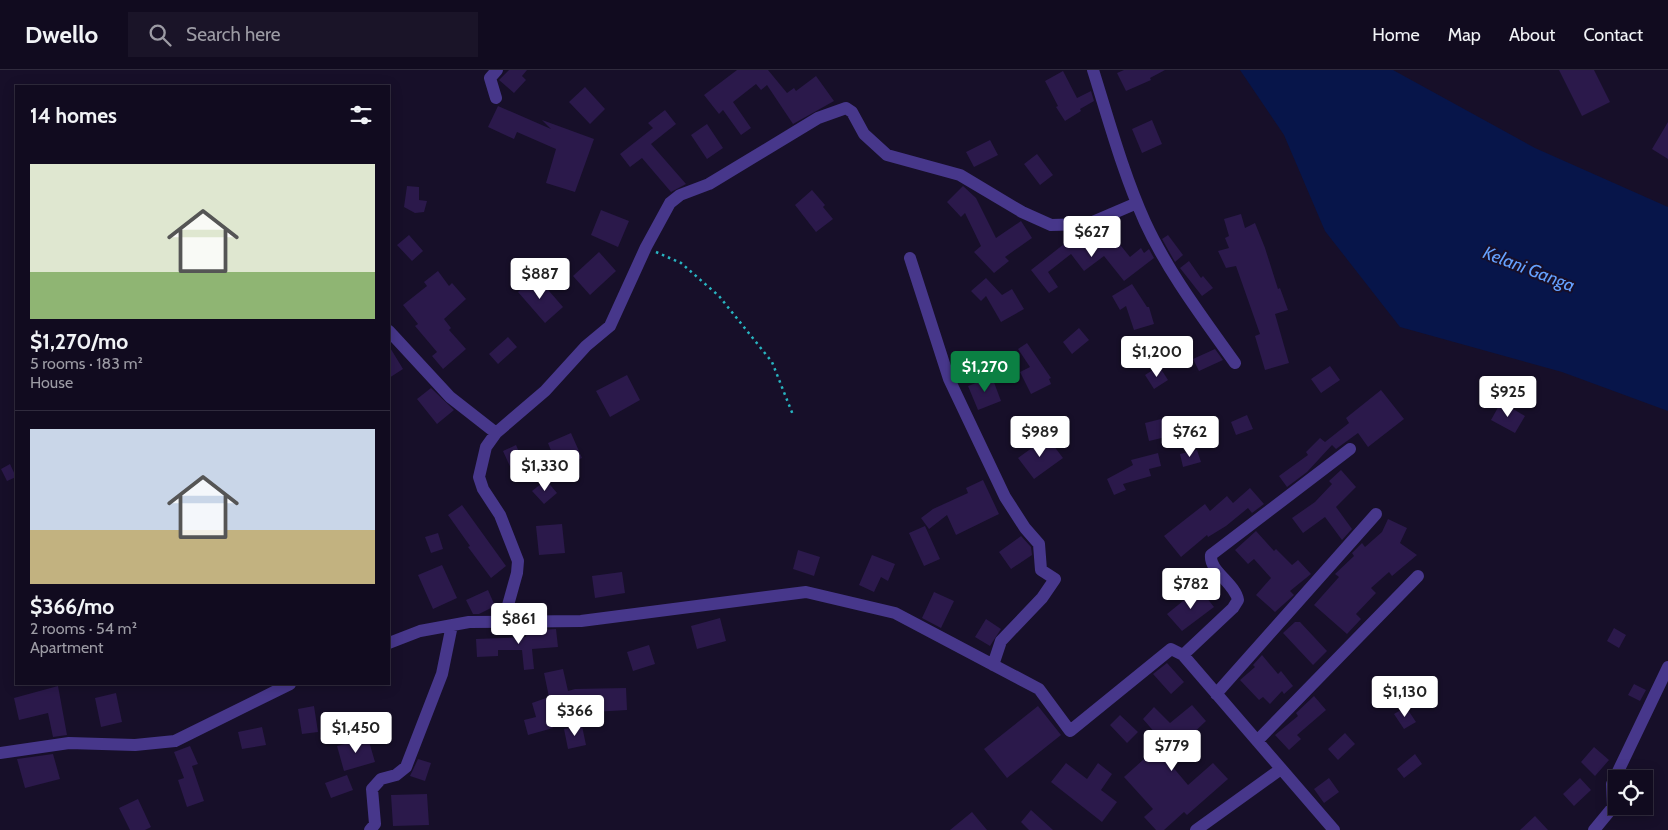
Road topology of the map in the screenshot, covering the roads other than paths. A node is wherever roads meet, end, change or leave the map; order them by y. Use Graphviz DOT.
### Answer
graph roads {
  1 [pos="497,70"];
  2 [pos="1093,70"];
  3 [pos="496,98"];
  4 [pos="1137,203"];
  5 [pos="910,258"];
  6 [pos="390,332"];
  7 [pos="1235,363"];
  8 [pos="496,433"];
  9 [pos="1350,449"];
  10 [pos="1376,514"];
  11 [pos="1418,576"];
  12 [pos="503,623"];
  13 [pos="452,625"];
  14 [pos="390,643"];
  15 [pos="1183,655"];
  16 [pos="993,665"];
  17 [pos="1668,667"];
  18 [pos="288,685"];
  19 [pos="1216,694"];
  20 [pos="1257,741"];
  21 [pos="0,753"];
  22 [pos="1281,769"];
  23 [pos="370,830"];
  24 [pos="1196,830"];
  25 [pos="1334,830"];
  26 [pos="1594,830"];
  1 -- 3 [label="street"];
  2 -- 4 [label="street"];
  4 -- 7 [label="street"];
  4 -- 8 [label="street"];
  5 -- 16 [label="street"];
  6 -- 8 [label="street"];
  8 -- 12 [label="street"];
  9 -- 15 [label="street"];
  10 -- 19 [label="street"];
  11 -- 20 [label="street"];
  12 -- 13 [label="street"];
  12 -- 16 [label="street"];
  13 -- 14 [label="street"];
  13 -- 23 [label="street"];
  15 -- 16 [label="street"];
  15 -- 19 [label="street"];
  17 -- 26 [label="street"];
  18 -- 21 [label="street"];
  19 -- 20 [label="street"];
  20 -- 22 [label="street"];
  22 -- 24 [label="street"];
  22 -- 25 [label="street"];
}
